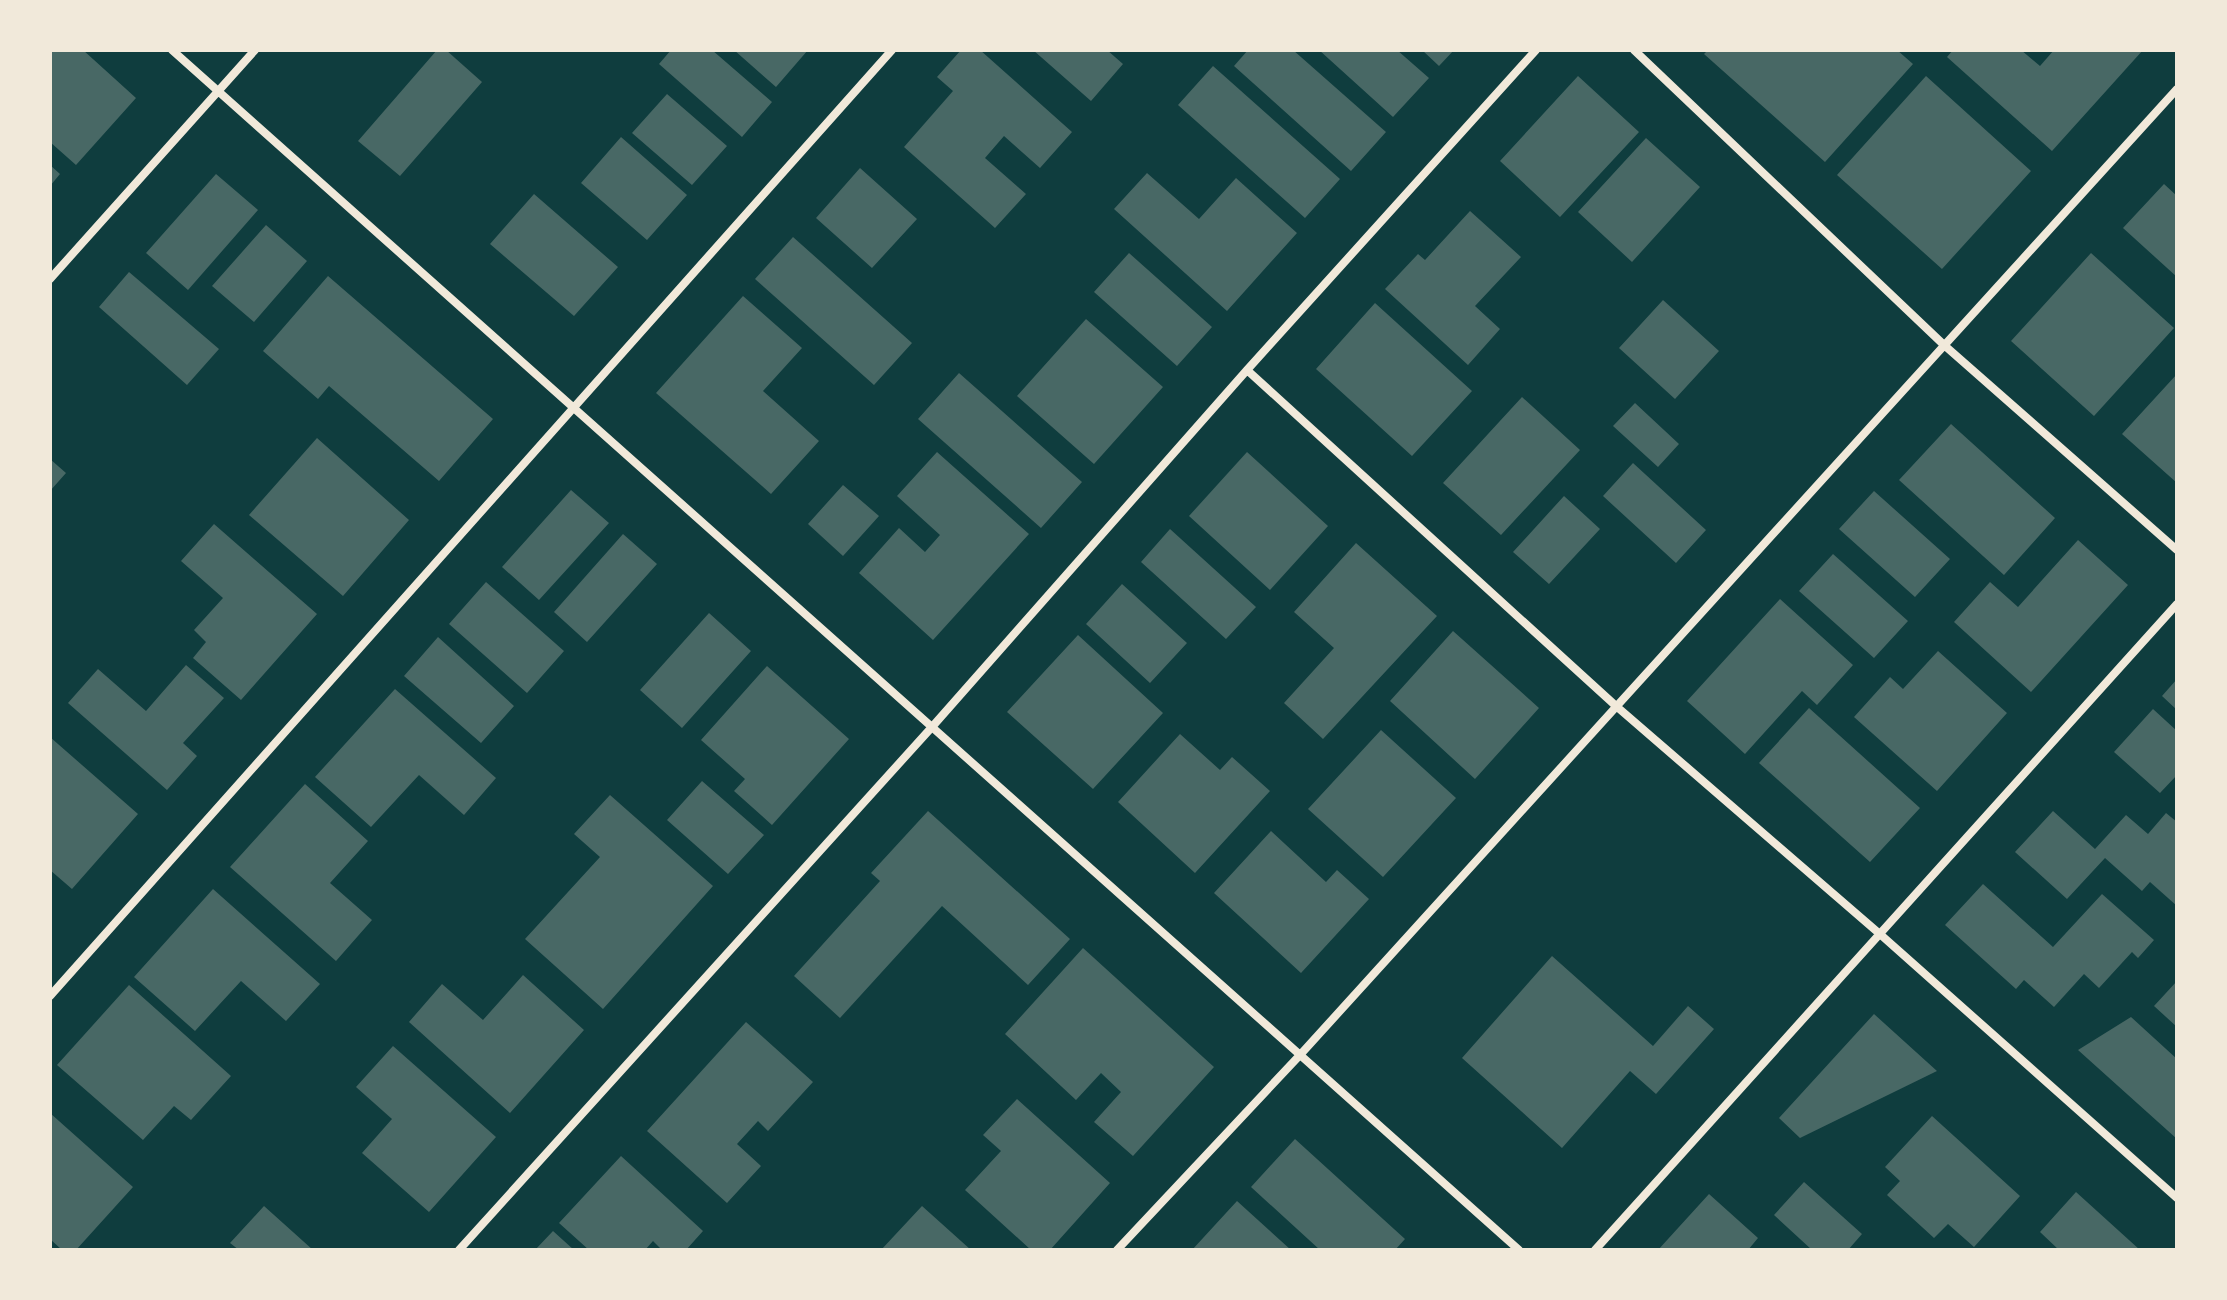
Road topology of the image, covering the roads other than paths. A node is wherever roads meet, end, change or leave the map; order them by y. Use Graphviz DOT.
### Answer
graph roads {
  1 [pos="172,50"];
  2 [pos="255,50"];
  3 [pos="892,50"];
  4 [pos="1536,50"];
  5 [pos="1634,50"];
  6 [pos="2177,89"];
  7 [pos="218,91"];
  8 [pos="50,279"];
  9 [pos="1944,345"];
  10 [pos="1247,370"];
  11 [pos="574,408"];
  12 [pos="2177,550"];
  13 [pos="2177,604"];
  14 [pos="1616,706"];
  15 [pos="932,727"];
  16 [pos="1881,935"];
  17 [pos="50,996"];
  18 [pos="1300,1055"];
  19 [pos="2177,1198"];
  20 [pos="459,1250"];
  21 [pos="1117,1250"];
  22 [pos="1519,1250"];
  23 [pos="1595,1250"];
  1 -- 7 [label="street"];
  2 -- 7 [label="street"];
  3 -- 11 [label="street"];
  4 -- 10 [label="street"];
  5 -- 9 [label="street"];
  6 -- 9 [label="street"];
  7 -- 8 [label="street"];
  7 -- 11 [label="street"];
  9 -- 12 [label="street"];
  9 -- 14 [label="street"];
  10 -- 14 [label="street"];
  10 -- 15 [label="street"];
  11 -- 15 [label="street"];
  11 -- 17 [label="street"];
  13 -- 16 [label="street"];
  14 -- 16 [label="street"];
  14 -- 18 [label="street"];
  15 -- 18 [label="street"];
  15 -- 20 [label="street"];
  16 -- 19 [label="street"];
  16 -- 23 [label="street"];
  18 -- 21 [label="street"];
  18 -- 22 [label="street"];
}
